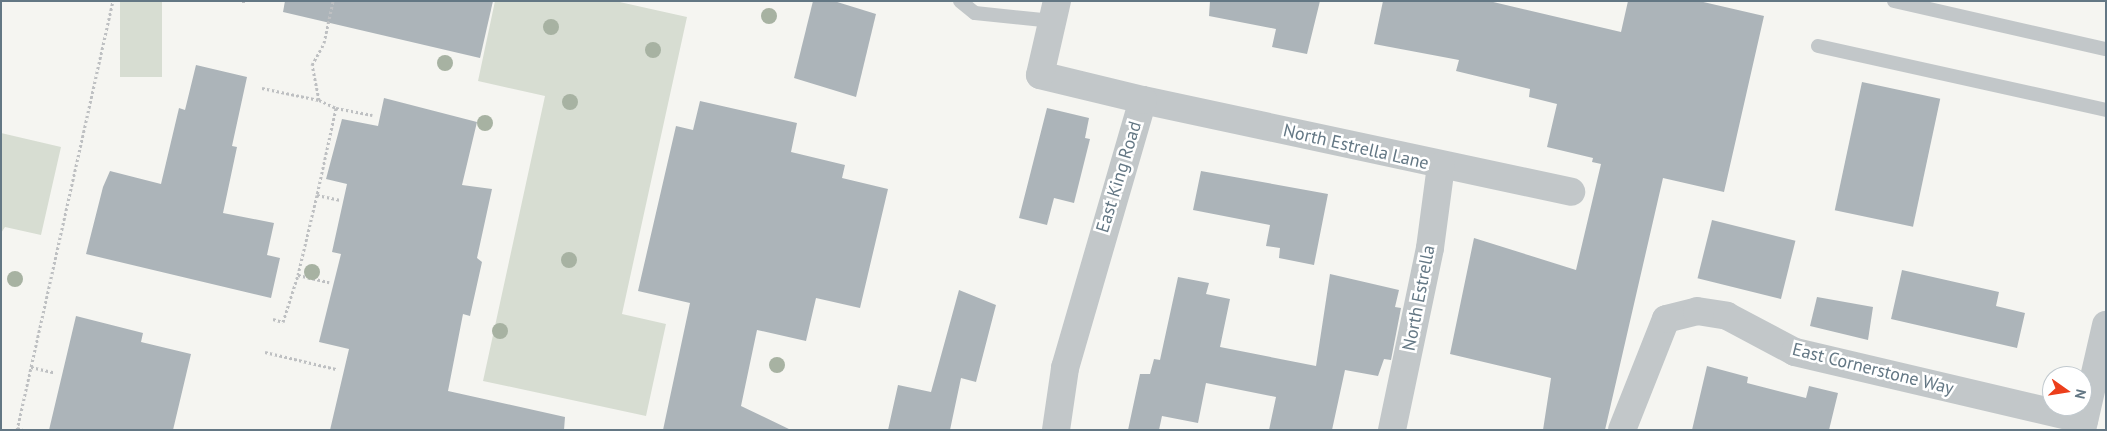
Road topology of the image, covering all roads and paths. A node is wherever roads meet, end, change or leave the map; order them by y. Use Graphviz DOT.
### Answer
graph roads {
  1 [pos="113,1"];
  2 [pos="334,1"];
  3 [pos="960,1"];
  4 [pos="1894,1"];
  5 [pos="1055,11"];
  6 [pos="1818,46"];
  7 [pos="2106,49"];
  8 [pos="262,88"];
  9 [pos="319,100"];
  10 [pos="1143,100"];
  11 [pos="336,108"];
  12 [pos="2106,110"];
  13 [pos="372,116"];
  14 [pos="1441,166"];
  15 [pos="1571,192"];
  16 [pos="317,194"];
  17 [pos="340,200"];
  18 [pos="298,275"];
  19 [pos="329,282"];
  20 [pos="273,319"];
  21 [pos="2106,325"];
  22 [pos="265,352"];
  23 [pos="31,367"];
  24 [pos="336,369"];
  25 [pos="53,372"];
  26 [pos="2083,425"];
  27 [pos="17,429"];
  28 [pos="23,430"];
  29 [pos="1056,430"];
  30 [pos="1392,430"];
  31 [pos="1622,430"];
  1 -- 23 [label="path"];
  2 -- 9 [label="path"];
  3 -- 5 [label="lane"];
  4 -- 7 [label="lane"];
  5 -- 10 [label="street, East King Road"];
  6 -- 12 [label="lane"];
  8 -- 9 [label="path"];
  9 -- 11 [label="path"];
  10 -- 14 [label="street, North Estrella Lane"];
  10 -- 29 [label="street, East King Road"];
  11 -- 13 [label="path"];
  11 -- 16 [label="path"];
  14 -- 15 [label="street, North Estrella Lane"];
  14 -- 30 [label="street, North Estrella"];
  16 -- 17 [label="path"];
  16 -- 18 [label="path"];
  18 -- 19 [label="path"];
  18 -- 20 [label="path"];
  21 -- 26 [label="street"];
  22 -- 24 [label="path"];
  23 -- 25 [label="path"];
  23 -- 27 [label="path"];
  26 -- 31 [label="street, East Cornerstone Way"];
  27 -- 28 [label="path"];
}
